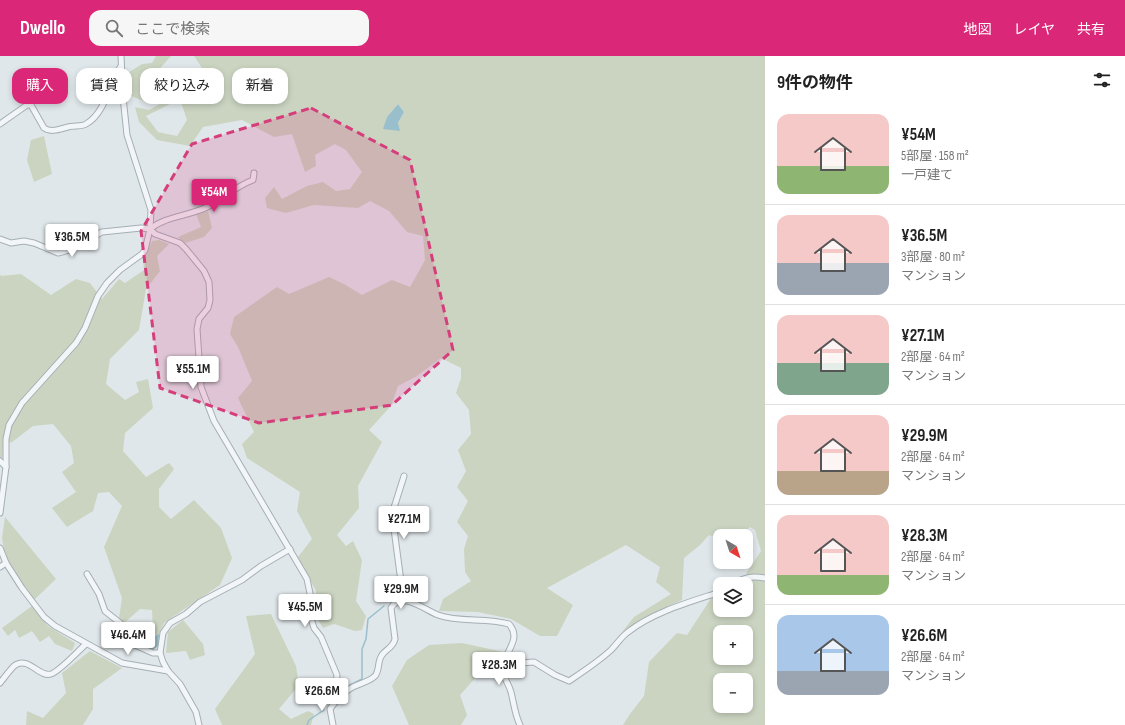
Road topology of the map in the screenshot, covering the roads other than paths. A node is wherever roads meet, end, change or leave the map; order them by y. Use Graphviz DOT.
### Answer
graph roads {
  1 [pos="121,56"];
  2 [pos="121,66"];
  3 [pos="0,124"];
  4 [pos="254,173"];
  5 [pos="150,229"];
  6 [pos="0,239"];
  7 [pos="0,461"];
  8 [pos="6,467"];
  9 [pos="404,476"];
  10 [pos="0,513"];
  11 [pos="0,548"];
  12 [pos="290,549"];
  13 [pos="6,563"];
  14 [pos="0,567"];
  15 [pos="87,574"];
  16 [pos="747,577"];
  17 [pos="765,578"];
  18 [pos="713,594"];
  19 [pos="399,601"];
  20 [pos="86,644"];
  21 [pos="160,653"];
  22 [pos="507,656"];
  23 [pos="168,671"];
  24 [pos="0,683"];
  25 [pos="334,702"];
  26 [pos="199,725"];
  27 [pos="333,725"];
  28 [pos="520,725"];
  1 -- 2 [label="street"];
  2 -- 3 [label="street"];
  2 -- 5 [label="street"];
  4 -- 5 [label="street"];
  5 -- 6 [label="street"];
  5 -- 8 [label="street"];
  5 -- 12 [label="street"];
  7 -- 8 [label="street"];
  8 -- 10 [label="street"];
  9 -- 19 [label="street"];
  11 -- 13 [label="street"];
  12 -- 21 [label="street"];
  12 -- 25 [label="street"];
  13 -- 14 [label="street"];
  13 -- 20 [label="street"];
  15 -- 21 [label="street"];
  16 -- 17 [label="street"];
  18 -- 22 [label="street"];
  19 -- 22 [label="street"];
  19 -- 25 [label="street"];
  20 -- 23 [label="street"];
  20 -- 24 [label="street"];
  21 -- 23 [label="street"];
  22 -- 28 [label="street"];
  23 -- 26 [label="street"];
  25 -- 27 [label="street"];
}
